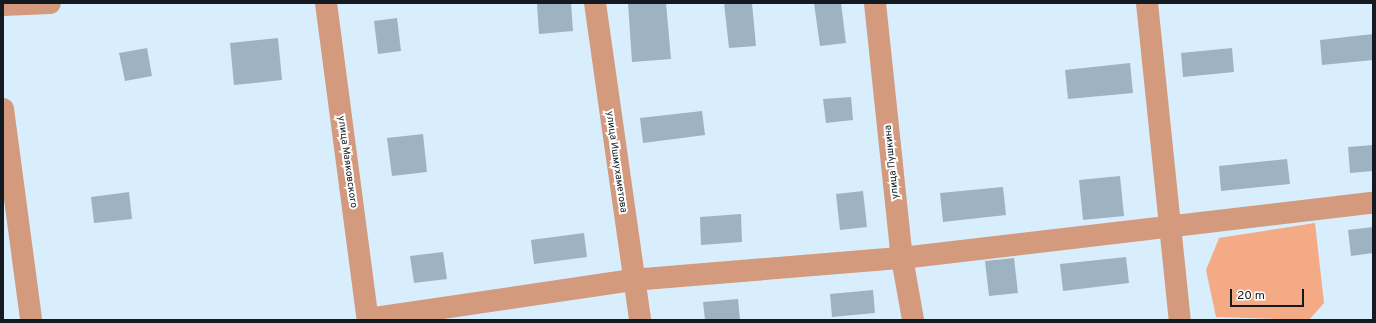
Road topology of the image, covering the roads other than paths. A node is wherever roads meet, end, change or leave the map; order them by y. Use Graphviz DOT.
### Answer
graph roads {
  1 [pos="50,3"];
  2 [pos="326,3"];
  3 [pos="595,3"];
  4 [pos="875,3"];
  5 [pos="1147,3"];
  6 [pos="3,5"];
  7 [pos="3,109"];
  8 [pos="1373,203"];
  9 [pos="1168,227"];
  10 [pos="902,258"];
  11 [pos="632,280"];
  12 [pos="368,319"];
  13 [pos="31,320"];
  14 [pos="640,320"];
  15 [pos="912,320"];
  16 [pos="1180,320"];
  1 -- 6 [label="street"];
  2 -- 12 [label="street, улица Маяковского"];
  3 -- 11 [label="street, улица Ишмухаметова"];
  4 -- 10 [label="street, улица Пушкина"];
  5 -- 9 [label="street"];
  7 -- 13 [label="street"];
  8 -- 9 [label="street"];
  9 -- 10 [label="street"];
  9 -- 16 [label="street"];
  10 -- 11 [label="street"];
  10 -- 15 [label="street, улица Пушкина"];
  11 -- 12 [label="street"];
  11 -- 14 [label="street, улица Ишмухаметова"];
}
